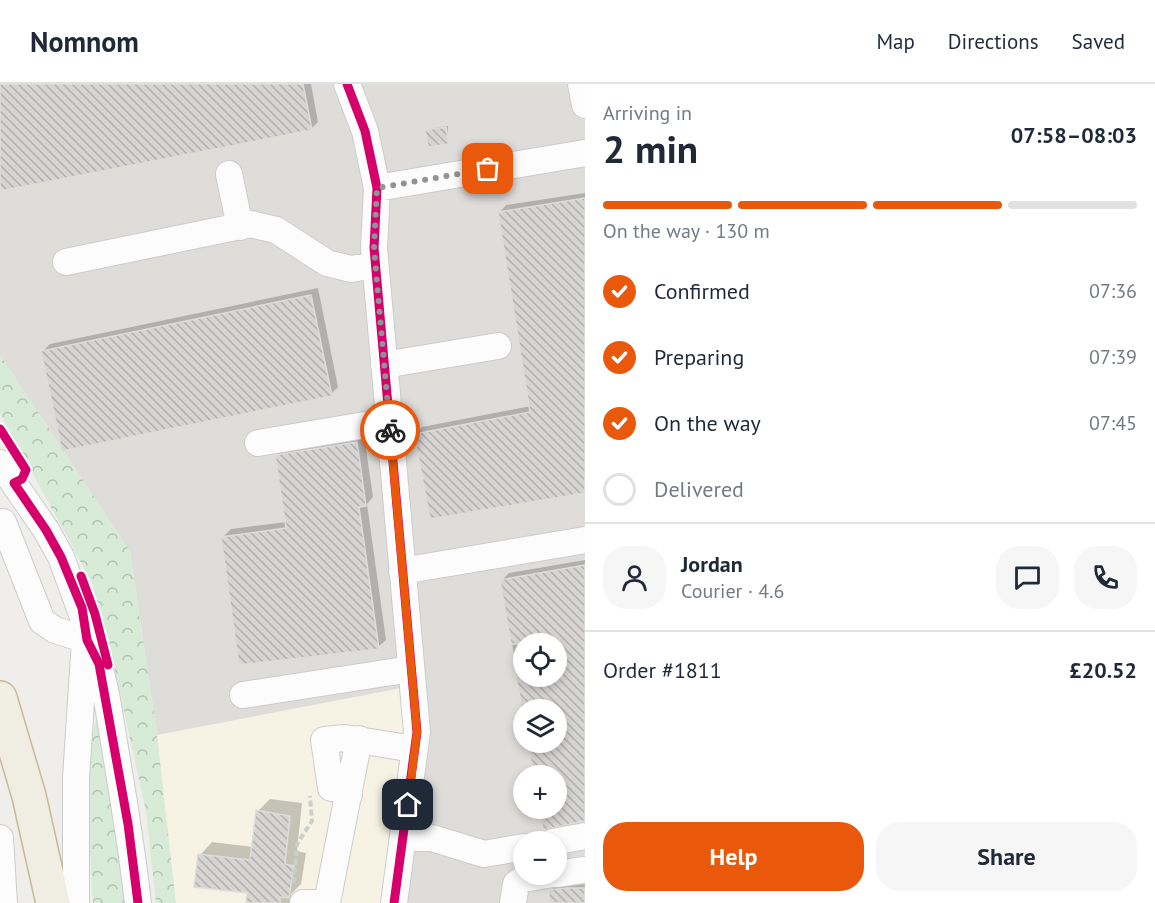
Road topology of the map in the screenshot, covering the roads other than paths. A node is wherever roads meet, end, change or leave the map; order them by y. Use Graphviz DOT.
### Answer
graph roads {
  1 [pos="347,84"];
  2 [pos="581,84"];
  3 [pos="585,105"];
  4 [pos="585,153"];
  5 [pos="229,174"];
  6 [pos="377,188"];
  7 [pos="240,227"];
  8 [pos="66,262"];
  9 [pos="375,268"];
  10 [pos="498,346"];
  11 [pos="384,365"];
  12 [pos="389,421"];
  13 [pos="258,443"];
  14 [pos="0,462"];
  15 [pos="3,522"];
  16 [pos="585,540"];
  17 [pos="402,571"];
  18 [pos="87,640"];
  19 [pos="411,669"];
  20 [pos="243,695"];
  21 [pos="0,698"];
  22 [pos="359,739"];
  23 [pos="414,749"];
  24 [pos="348,795"];
  25 [pos="585,836"];
  26 [pos="0,838"];
  27 [pos="404,838"];
  28 [pos="567,839"];
  29 [pos="513,849"];
  30 [pos="585,870"];
  31 [pos="567,872"];
  32 [pos="516,885"];
  33 [pos="4,903"];
  34 [pos="53,903"];
  35 [pos="76,903"];
  36 [pos="138,903"];
  37 [pos="327,903"];
  38 [pos="394,903"];
  39 [pos="513,903"];
  1 -- 6 [label="street"];
  2 -- 3 [label="street"];
  4 -- 6 [label="street"];
  5 -- 7 [label="street"];
  6 -- 9 [label="street"];
  7 -- 8 [label="street"];
  7 -- 9 [label="street"];
  9 -- 11 [label="street"];
  10 -- 11 [label="street"];
  11 -- 12 [label="street"];
  12 -- 13 [label="street"];
  12 -- 17 [label="street"];
  14 -- 18 [label="street"];
  15 -- 18 [label="street"];
  16 -- 17 [label="street"];
  17 -- 19 [label="street"];
  18 -- 35 [label="street"];
  18 -- 36 [label="street"];
  19 -- 20 [label="street"];
  19 -- 23 [label="street"];
  21 -- 34 [label="highway"];
  22 -- 23 [label="street"];
  22 -- 24 [label="street"];
  22 -- 24 [label="street"];
  23 -- 27 [label="street"];
  24 -- 37 [label="street"];
  25 -- 28 [label="street"];
  26 -- 33 [label="street"];
  27 -- 29 [label="street"];
  27 -- 38 [label="street"];
  30 -- 31 [label="street"];
  32 -- 39 [label="street"];
}
